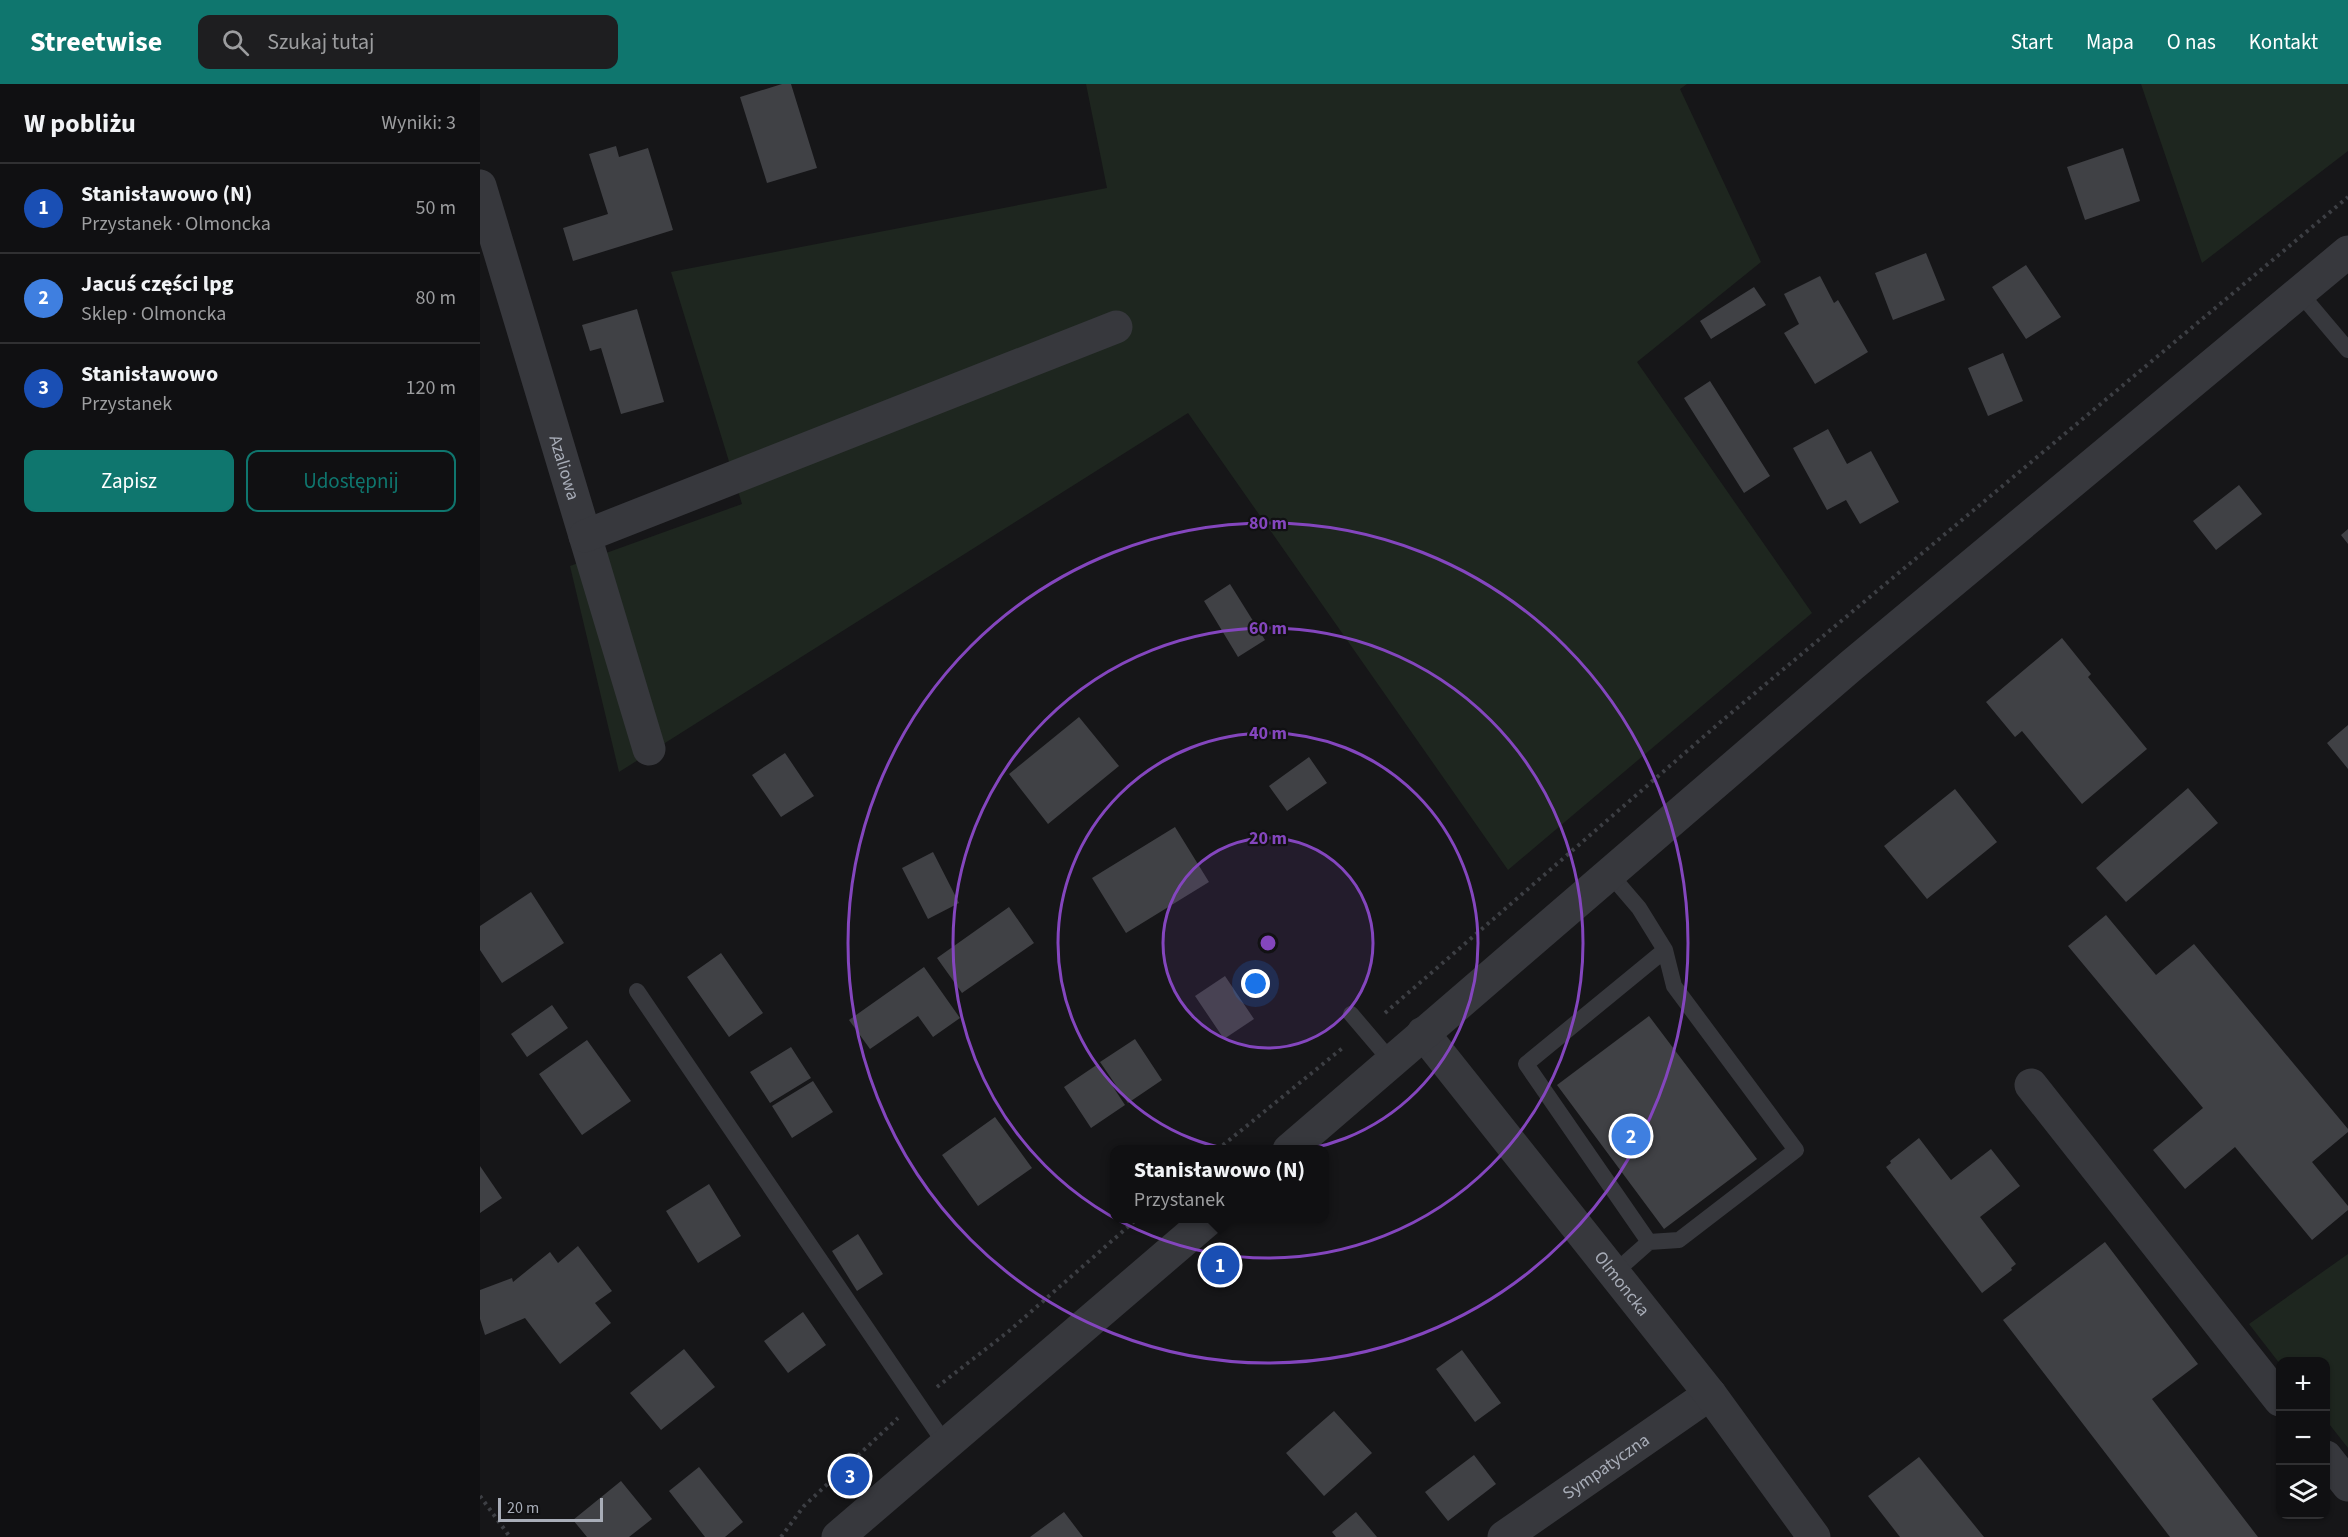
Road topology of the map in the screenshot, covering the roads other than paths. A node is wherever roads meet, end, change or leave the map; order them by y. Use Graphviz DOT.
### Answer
graph roads {
  1 [pos="480,186"];
  2 [pos="2348,252"];
  3 [pos="2299,292"];
  4 [pos="1116,327"];
  5 [pos="2348,350"];
  6 [pos="585,536"];
  7 [pos="649,749"];
  8 [pos="1609,873"];
  9 [pos="1665,950"];
  10 [pos="637,991"];
  11 [pos="1351,1014"];
  12 [pos="1423,1033"];
  13 [pos="1391,1061"];
  14 [pos="2031,1085"];
  15 [pos="1294,1145"];
  16 [pos="1204,1223"];
  17 [pos="1649,1242"];
  18 [pos="1614,1273"];
  19 [pos="1710,1394"];
  20 [pos="2276,1395"];
  21 [pos="946,1445"];
  22 [pos="2330,1463"];
  23 [pos="2348,1485"];
  24 [pos="838,1537"];
  25 [pos="1504,1537"];
  26 [pos="1814,1537"];
  1 -- 6 [label="street, Azaliowa"];
  2 -- 3 [label="street"];
  3 -- 5 [label="lane"];
  3 -- 8 [label="street"];
  4 -- 6 [label="street"];
  6 -- 7 [label="street, Azaliowa"];
  8 -- 9 [label="lane"];
  8 -- 12 [label="street"];
  9 -- 17 [label="lane"];
  9 -- 17 [label="lane"];
  10 -- 21 [label="lane"];
  11 -- 13 [label="lane"];
  12 -- 13 [label="street"];
  12 -- 18 [label="street, Olmoncka"];
  13 -- 15 [label="street"];
  14 -- 20 [label="street"];
  16 -- 21 [label="street"];
  17 -- 18 [label="lane"];
  18 -- 19 [label="street, Olmoncka"];
  19 -- 25 [label="street, Sympatyczna"];
  19 -- 26 [label="street, Olmoncka"];
  21 -- 24 [label="street"];
  22 -- 23 [label="street"];
}
